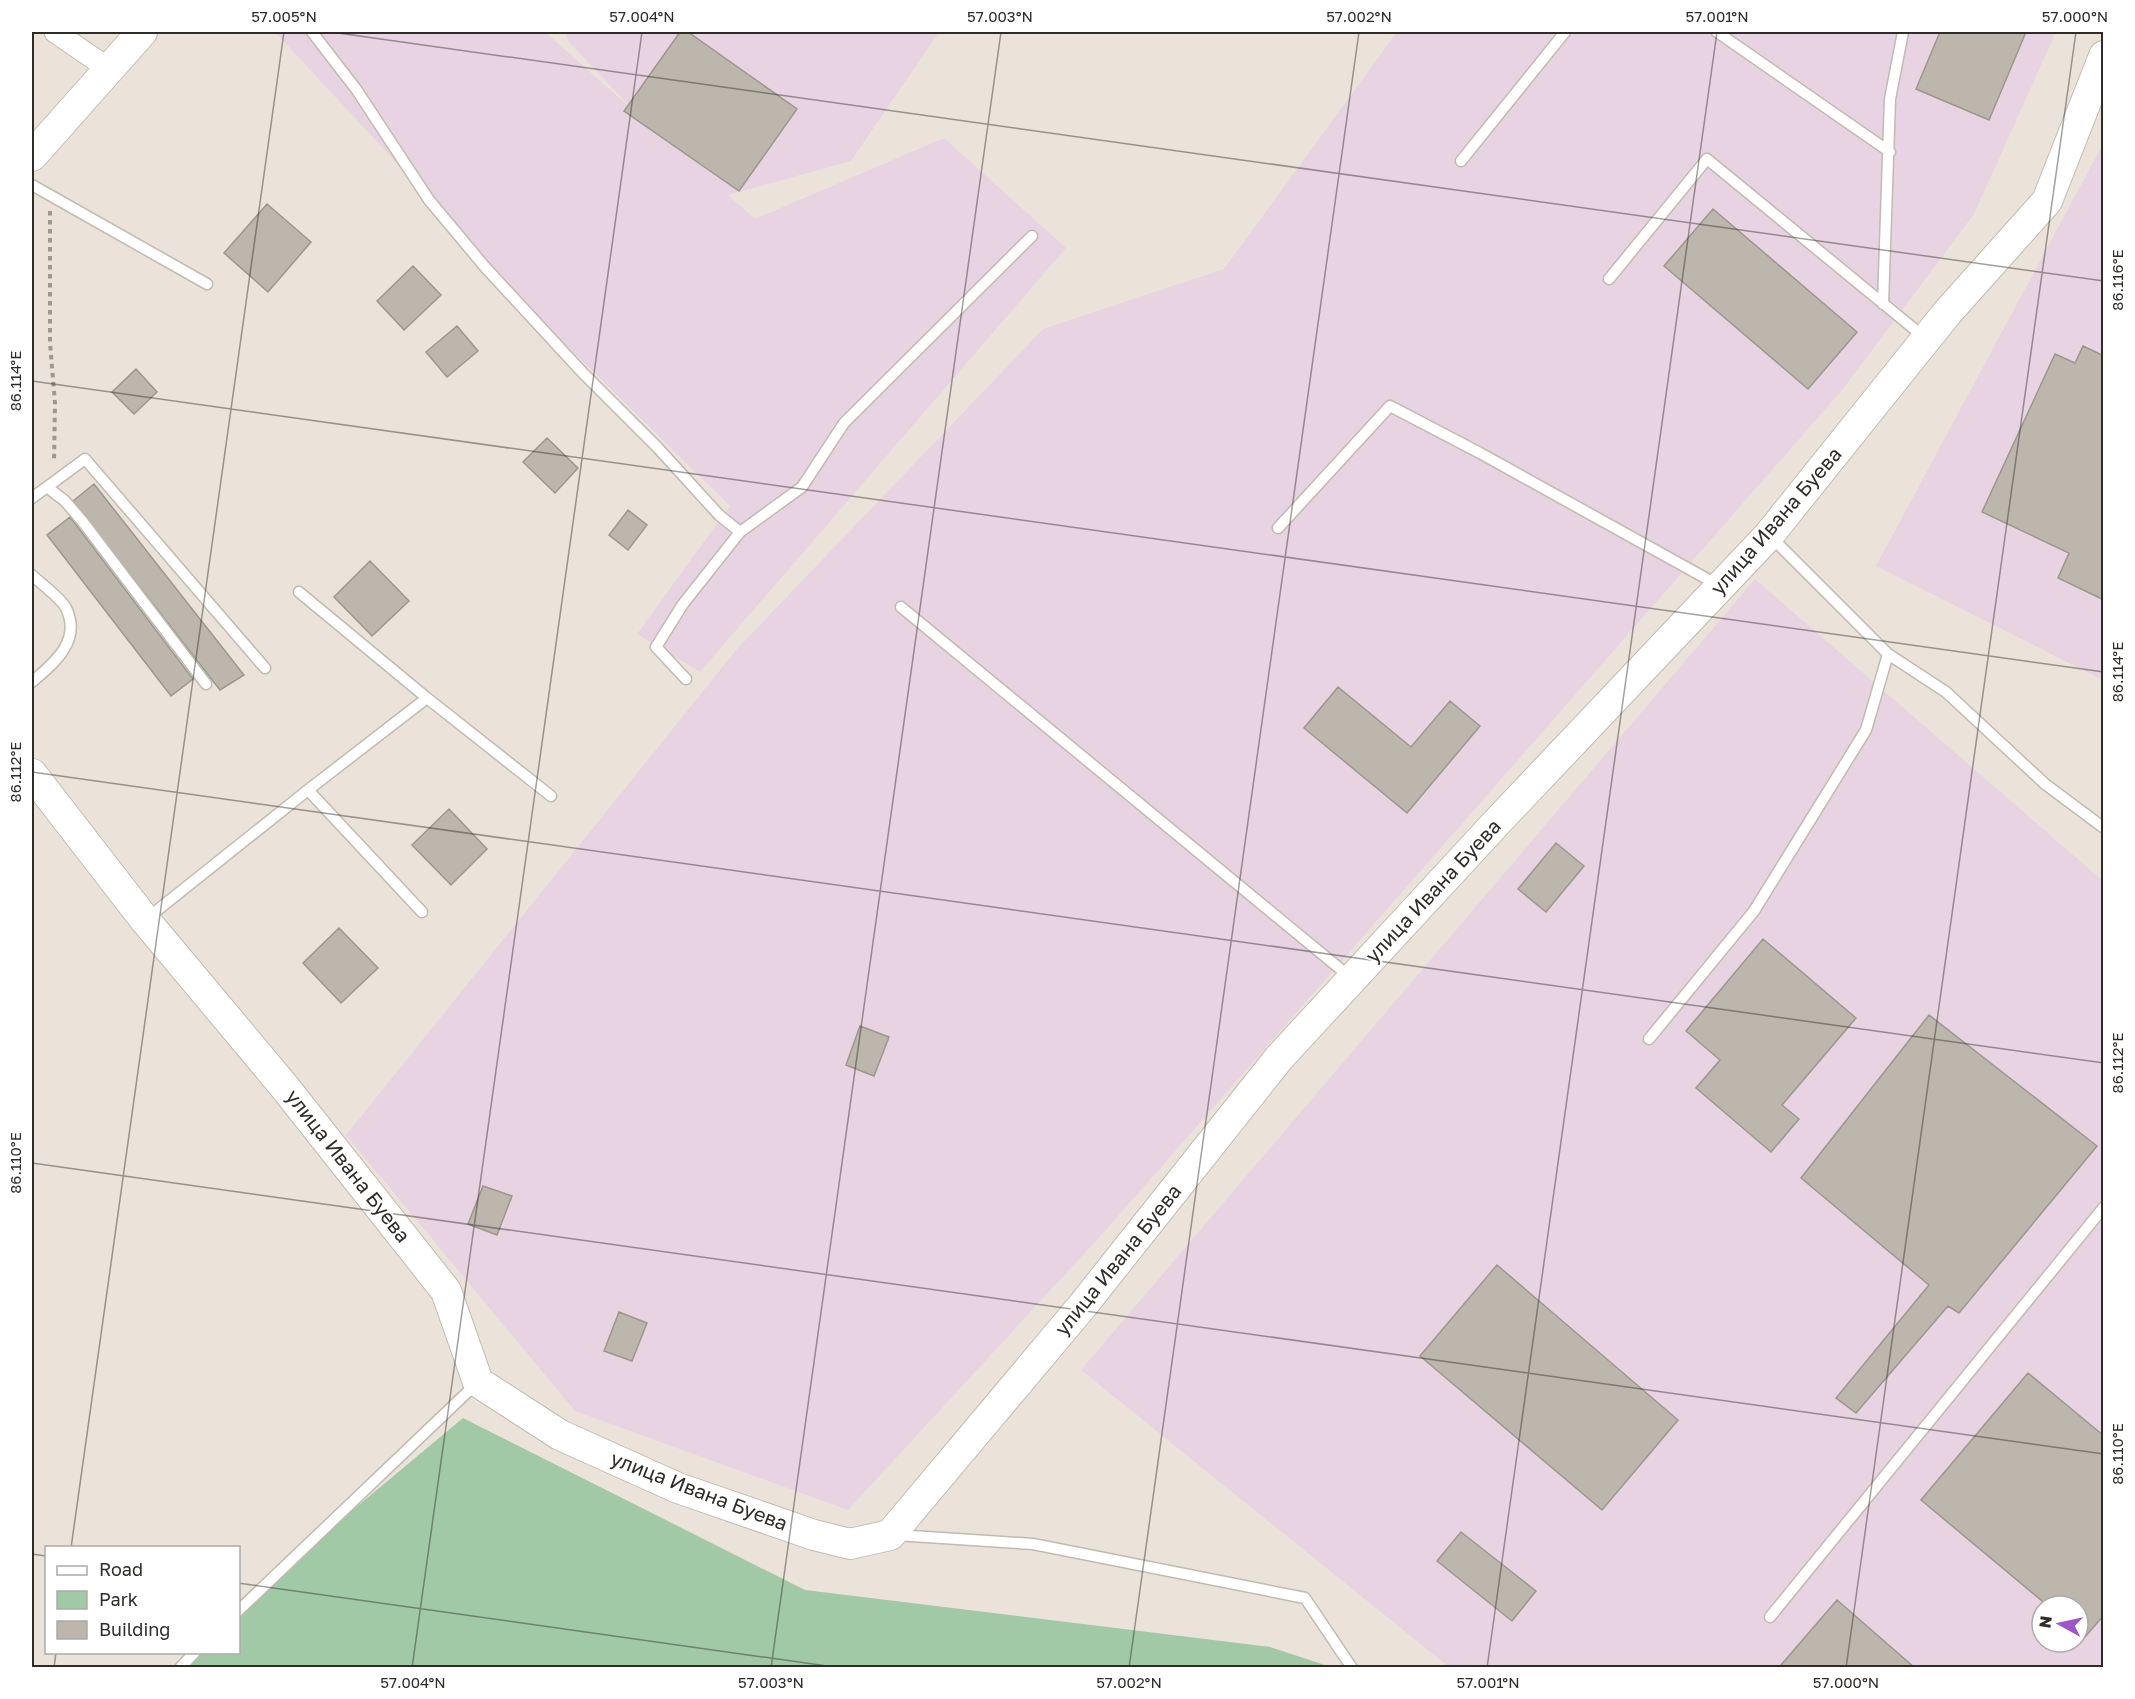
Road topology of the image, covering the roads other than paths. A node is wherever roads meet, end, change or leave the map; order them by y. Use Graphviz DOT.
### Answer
graph roads {
  1 [pos="55,32"];
  2 [pos="142,32"];
  3 [pos="312,32"];
  4 [pos="1565,32"];
  5 [pos="1717,32"];
  6 [pos="1903,32"];
  7 [pos="2103,56"];
  8 [pos="109,69"];
  9 [pos="1890,152"];
  10 [pos="32,156"];
  11 [pos="1461,161"];
  12 [pos="32,185"];
  13 [pos="1032,236"];
  14 [pos="1609,279"];
  15 [pos="207,284"];
  16 [pos="1883,304"];
  17 [pos="1926,339"];
  18 [pos="50,484"];
  19 [pos="32,498"];
  20 [pos="1278,528"];
  21 [pos="740,532"];
  22 [pos="1769,535"];
  23 [pos="32,575"];
  24 [pos="1721,586"];
  25 [pos="299,592"];
  26 [pos="901,607"];
  27 [pos="1888,654"];
  28 [pos="265,668"];
  29 [pos="686,680"];
  30 [pos="32,682"];
  31 [pos="206,684"];
  32 [pos="427,699"];
  33 [pos="32,774"];
  34 [pos="308,790"];
  35 [pos="551,796"];
  36 [pos="2103,828"];
  37 [pos="422,912"];
  38 [pos="145,920"];
  39 [pos="1352,979"];
  40 [pos="1648,1039"];
  41 [pos="2103,1207"];
  42 [pos="478,1382"];
  43 [pos="890,1535"];
  44 [pos="240,1609"];
  45 [pos="1770,1617"];
  46 [pos="194,1654"];
  47 [pos="180,1668"];
  48 [pos="1352,1668"];
  1 -- 8 [label="street"];
  2 -- 8 [label="street"];
  3 -- 21 [label="lane"];
  4 -- 11 [label="lane"];
  5 -- 9 [label="lane"];
  6 -- 9 [label="lane"];
  7 -- 17 [label="street, улица Ивана Буева"];
  8 -- 10 [label="street"];
  9 -- 16 [label="lane"];
  12 -- 15 [label="lane"];
  13 -- 21 [label="lane"];
  14 -- 16 [label="lane"];
  16 -- 17 [label="lane"];
  17 -- 22 [label="street, улица Ивана Буева"];
  18 -- 19 [label="lane"];
  18 -- 28 [label="lane"];
  18 -- 31 [label="lane"];
  20 -- 24 [label="lane"];
  21 -- 29 [label="lane"];
  22 -- 24 [label="street, улица Ивана Буева"];
  22 -- 27 [label="lane"];
  23 -- 30 [label="lane"];
  24 -- 39 [label="street, улица Ивана Буева"];
  25 -- 32 [label="lane"];
  26 -- 39 [label="lane"];
  27 -- 36 [label="lane"];
  27 -- 40 [label="lane"];
  32 -- 34 [label="lane"];
  32 -- 35 [label="lane"];
  33 -- 38 [label="street, улица Ивана Буева"];
  34 -- 37 [label="lane"];
  34 -- 38 [label="lane"];
  38 -- 42 [label="street, улица Ивана Буева"];
  39 -- 43 [label="street, улица Ивана Буева"];
  41 -- 45 [label="lane"];
  42 -- 43 [label="street, улица Ивана Буева"];
  42 -- 44 [label="lane"];
  43 -- 48 [label="lane"];
  46 -- 47 [label="lane"];
}
